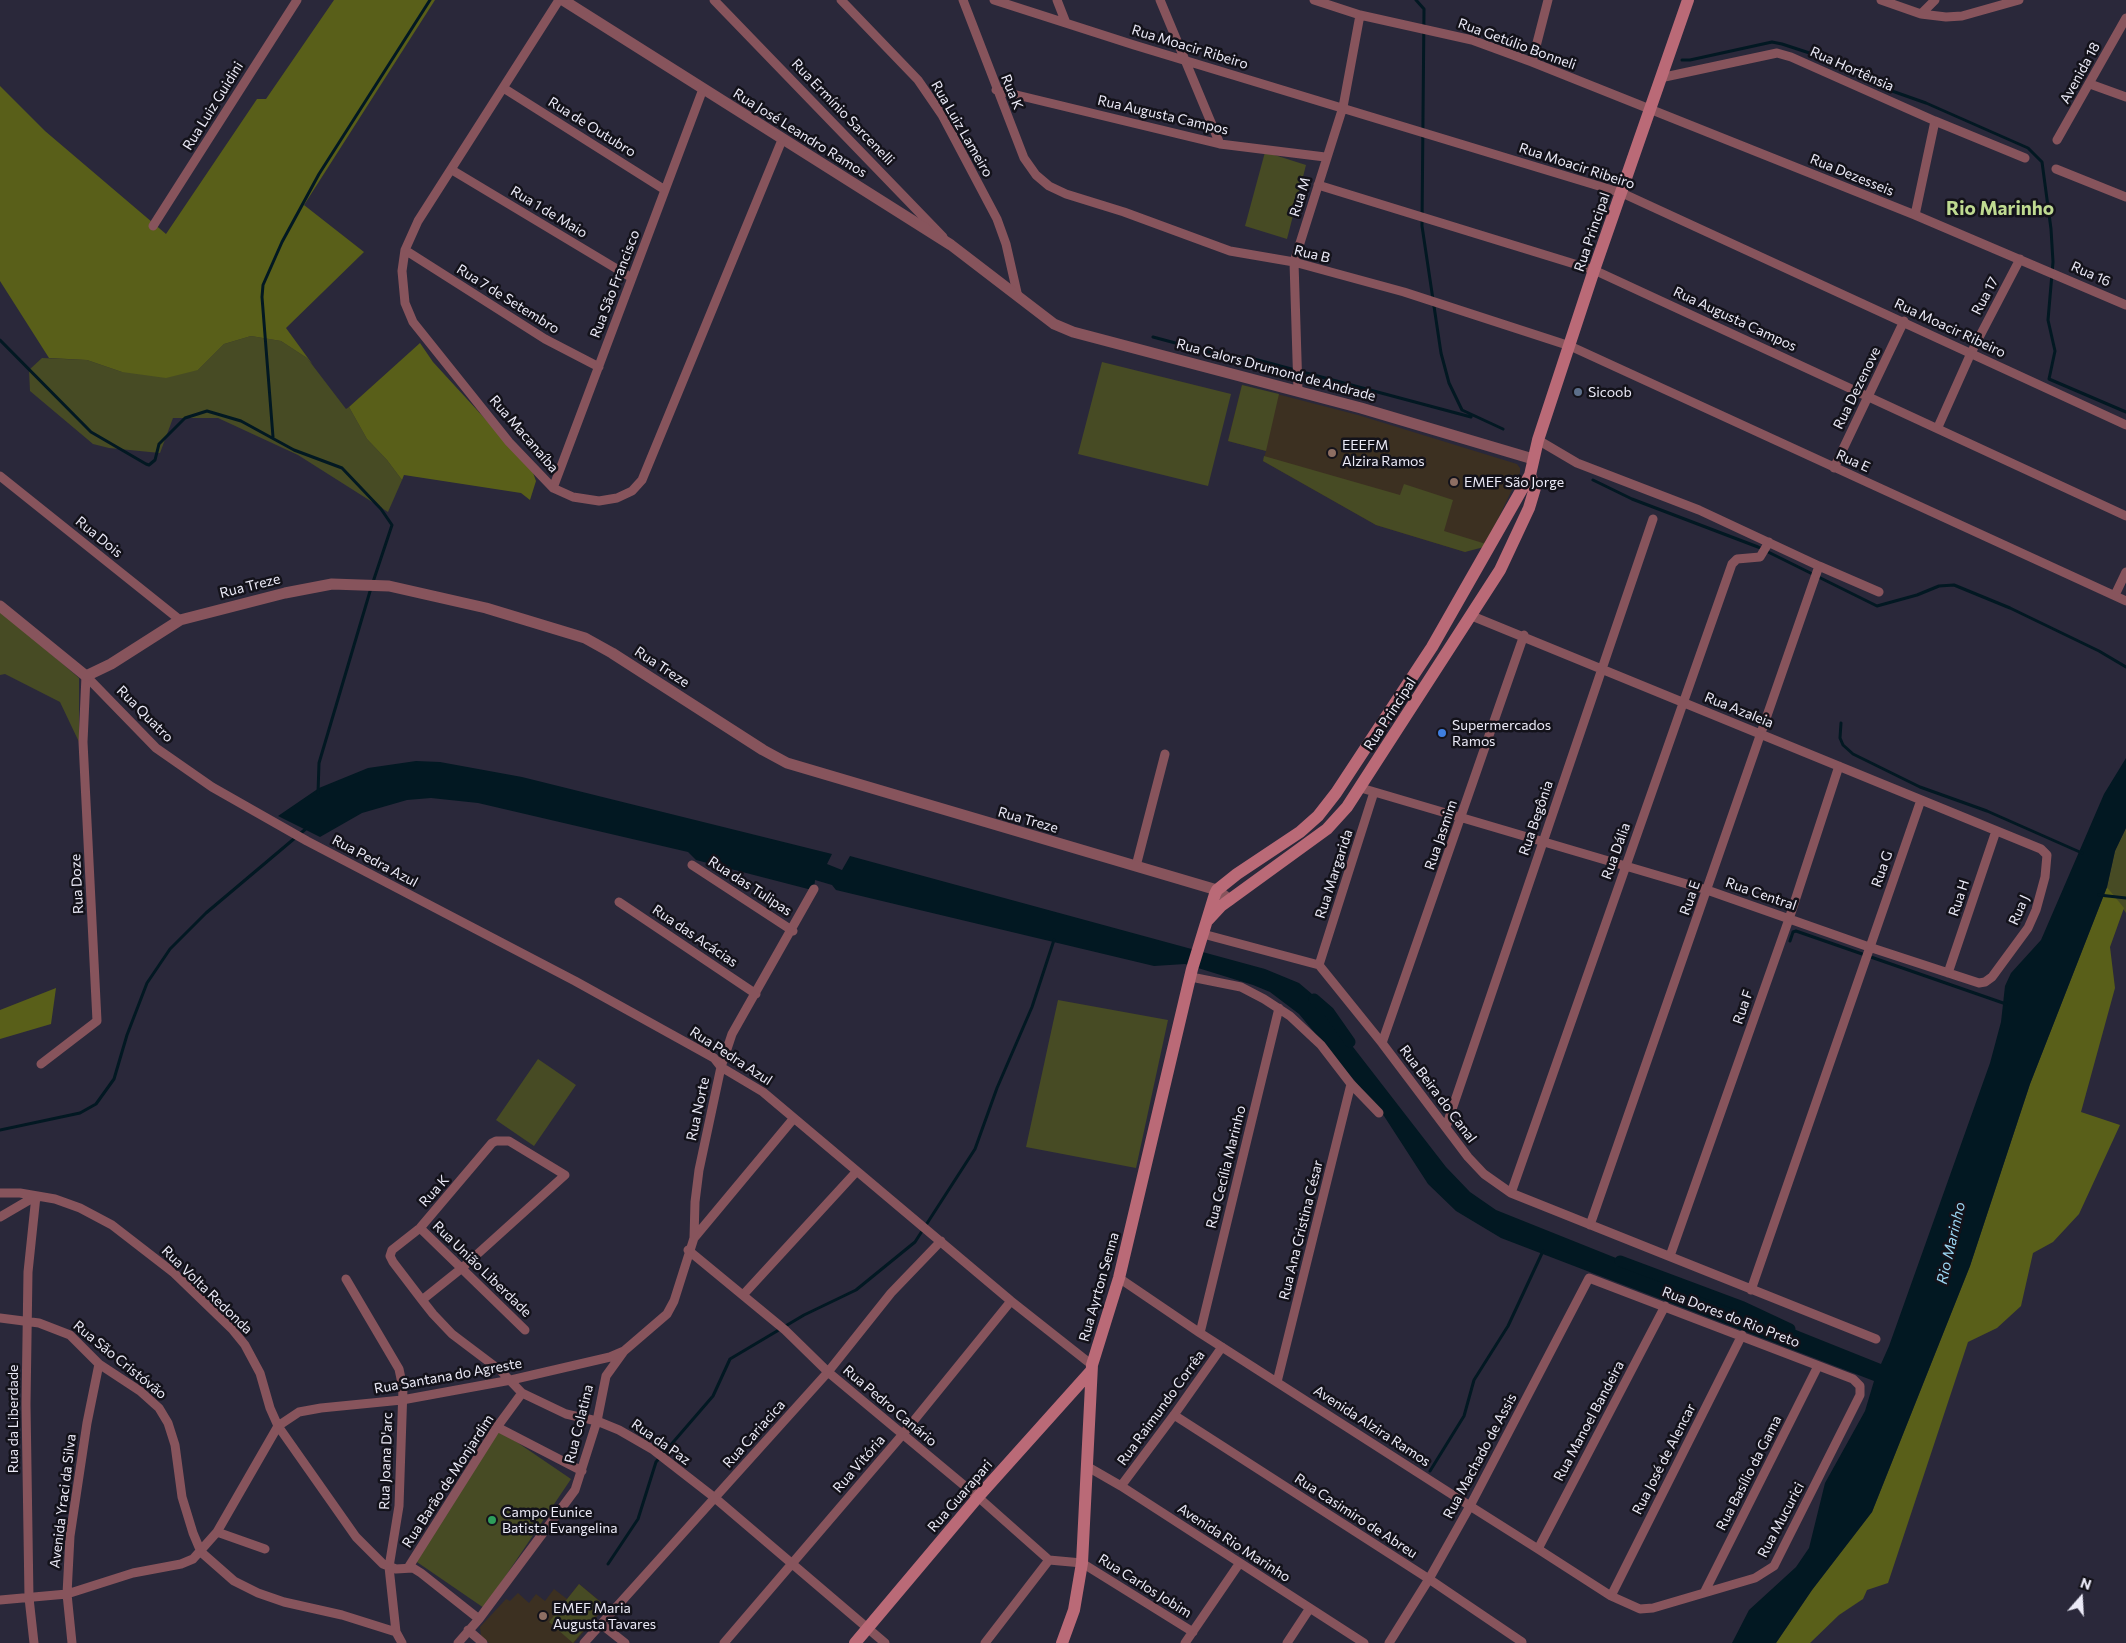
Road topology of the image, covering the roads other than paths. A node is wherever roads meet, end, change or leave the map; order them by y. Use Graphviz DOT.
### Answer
graph roads {
  1 [pos="297,0"];
  2 [pos="561,0"];
  3 [pos="714,0"];
  4 [pos="841,0"];
  5 [pos="963,0"];
  6 [pos="994,0"];
  7 [pos="1057,0"];
  8 [pos="1160,0"];
  9 [pos="1314,0"];
  10 [pos="1548,0"];
  11 [pos="1688,0"];
  12 [pos="1881,0"];
  13 [pos="1935,0"];
  14 [pos="2019,0"];
  15 [pos="1921,14"];
  16 [pos="1360,15"];
  17 [pos="2126,18"];
  18 [pos="1066,23"];
  19 [pos="1185,61"];
  20 [pos="1532,62"];
  21 [pos="1660,78"];
  22 [pos="2090,84"];
  23 [pos="505,88"];
  24 [pos="703,90"];
  25 [pos="996,90"];
  26 [pos="2126,98"];
  27 [pos="1343,107"];
  28 [pos="1648,109"];
  29 [pos="1935,121"];
  30 [pos="782,140"];
  31 [pos="2057,140"];
  32 [pos="1220,144"];
  33 [pos="1325,157"];
  34 [pos="2025,158"];
  35 [pos="2056,169"];
  36 [pos="452,170"];
  37 [pos="1318,185"];
  38 [pos="1049,186"];
  39 [pos="665,190"];
  40 [pos="1622,193"];
  41 [pos="2126,197"];
  42 [pos="1914,215"];
  43 [pos="153,226"];
  44 [pos="951,245"];
  45 [pos="405,250"];
  46 [pos="2020,259"];
  47 [pos="1294,262"];
  48 [pos="2044,268"];
  49 [pos="1594,270"];
  50 [pos="632,278"];
  51 [pos="1018,297"];
  52 [pos="2126,305"];
  53 [pos="1904,321"];
  54 [pos="1570,346"];
  55 [pos="1971,353"];
  56 [pos="598,367"];
  57 [pos="1298,391"];
  58 [pos="1868,395"];
  59 [pos="2126,424"];
  60 [pos="1938,428"];
  61 [pos="1536,450"];
  62 [pos="1834,468"];
  63 [pos="1530,475"];
  64 [pos="0,479"];
  65 [pos="553,488"];
  66 [pos="2126,516"];
  67 [pos="1653,519"];
  68 [pos="1767,547"];
  69 [pos="1817,572"];
  70 [pos="2126,572"];
  71 [pos="1879,592"];
  72 [pos="2115,595"];
  73 [pos="2126,601"];
  74 [pos="0,606"];
  75 [pos="1472,616"];
  76 [pos="180,620"];
  77 [pos="1524,636"];
  78 [pos="1604,669"];
  79 [pos="86,676"];
  80 [pos="1684,702"];
  81 [pos="1761,734"];
  82 [pos="1165,754"];
  83 [pos="1839,766"];
  84 [pos="1361,788"];
  85 [pos="1374,792"];
  86 [pos="1921,800"];
  87 [pos="1461,819"];
  88 [pos="1996,831"];
  89 [pos="308,841"];
  90 [pos="1542,841"];
  91 [pos="692,865"];
  92 [pos="1625,865"];
  93 [pos="1136,866"];
  94 [pos="814,889"];
  95 [pos="1217,890"];
  96 [pos="1708,890"];
  97 [pos="1230,900"];
  98 [pos="619,902"];
  99 [pos="1789,919"];
  100 [pos="792,931"];
  101 [pos="1203,933"];
  102 [pos="1869,947"];
  103 [pos="1319,965"];
  104 [pos="1191,973"];
  105 [pos="1948,973"];
  106 [pos="756,994"];
  107 [pos="1279,1008"];
  108 [pos="1382,1043"];
  109 [pos="41,1064"];
  110 [pos="721,1068"];
  111 [pos="1351,1084"];
  112 [pos="1380,1113"];
  113 [pos="794,1118"];
  114 [pos="1446,1127"];
  115 [pos="856,1172"];
  116 [pos="1511,1192"];
  117 [pos="0,1193"];
  118 [pos="36,1196"];
  119 [pos="0,1217"];
  120 [pos="1590,1225"];
  121 [pos="420,1228"];
  122 [pos="694,1238"];
  123 [pos="941,1241"];
  124 [pos="688,1250"];
  125 [pos="1670,1256"];
  126 [pos="393,1262"];
  127 [pos="462,1268"];
  128 [pos="1119,1278"];
  129 [pos="1589,1278"];
  130 [pos="346,1279"];
  131 [pos="1751,1290"];
  132 [pos="743,1295"];
  133 [pos="422,1300"];
  134 [pos="1011,1301"];
  135 [pos="1665,1306"];
  136 [pos="0,1318"];
  137 [pos="28,1322"];
  138 [pos="525,1330"];
  139 [pos="1200,1333"];
  140 [pos="1742,1335"];
  141 [pos="1876,1339"];
  142 [pos="1222,1347"];
  143 [pos="624,1351"];
  144 [pos="99,1364"];
  145 [pos="1818,1366"];
  146 [pos="1091,1368"];
  147 [pos="828,1372"];
  148 [pos="511,1380"];
  149 [pos="1277,1382"];
  150 [pos="1860,1386"];
  151 [pos="522,1393"];
  152 [pos="402,1400"];
  153 [pos="1174,1416"];
  154 [pos="596,1421"];
  155 [pos="278,1426"];
  156 [pos="498,1427"];
  157 [pos="903,1434"];
  158 [pos="1088,1467"];
  159 [pos="582,1471"];
  160 [pos="1122,1486"];
  161 [pos="978,1497"];
  162 [pos="715,1498"];
  163 [pos="1470,1506"];
  164 [pos="217,1532"];
  165 [pos="265,1549"];
  166 [pos="1538,1549"];
  167 [pos="201,1552"];
  168 [pos="1048,1560"];
  169 [pos="791,1563"];
  170 [pos="1082,1563"];
  171 [pos="1239,1564"];
  172 [pos="389,1567"];
  173 [pos="408,1568"];
  174 [pos="1429,1579"];
  175 [pos="1704,1593"];
  176 [pos="67,1594"];
  177 [pos="1611,1596"];
  178 [pos="29,1598"];
  179 [pos="0,1600"];
  180 [pos="1310,1608"];
  181 [pos="479,1620"];
  182 [pos="601,1624"];
  183 [pos="868,1627"];
  184 [pos="468,1630"];
  185 [pos="396,1632"];
  186 [pos="1193,1632"];
  187 [pos="1522,1642"];
  188 [pos="34,1643"];
  189 [pos="72,1643"];
  190 [pos="402,1643"];
  191 [pos="458,1643"];
  192 [pos="483,1643"];
  193 [pos="584,1643"];
  194 [pos="625,1643"];
  195 [pos="724,1643"];
  196 [pos="855,1643"];
  197 [pos="885,1643"];
  198 [pos="985,1643"];
  199 [pos="1062,1643"];
  200 [pos="1185,1643"];
  201 [pos="1287,1643"];
  202 [pos="1364,1643"];
  203 [pos="1389,1643"];
  1 -- 43 [label="street, Rua Luiz Guidini"];
  2 -- 23 [label="street, Rua Macanaíba"];
  2 -- 24 [label="street, Rua José Leandro Ramos"];
  3 -- 44 [label="street, Rua Ermínio Sarcenelli"];
  4 -- 51 [label="street, Rua Luiz Lameiro"];
  5 -- 25 [label="street, Rua K"];
  6 -- 18 [label="street, Rua Moacir Ribeiro"];
  7 -- 18 [label="street"];
  8 -- 19 [label="street"];
  9 -- 16 [label="street, Rua Getúlio Bonneli"];
  10 -- 20 [label="street"];
  11 -- 21 [label="main road, Rua Principal"];
  12 -- 15 [label="street"];
  13 -- 15 [label="street"];
  14 -- 15 [label="street"];
  16 -- 20 [label="street, Rua Getúlio Bonneli"];
  16 -- 27 [label="street, Rua M"];
  17 -- 22 [label="street, Avenida 18"];
  18 -- 19 [label="street, Rua Moacir Ribeiro"];
  19 -- 27 [label="street, Rua Moacir Ribeiro"];
  19 -- 32 [label="street"];
  20 -- 28 [label="street, Rua Getúlio Bonneli"];
  21 -- 28 [label="main road, Rua Principal"];
  21 -- 29 [label="street, Rua Hortênsia"];
  22 -- 26 [label="street"];
  22 -- 31 [label="street, Avenida 18"];
  23 -- 36 [label="street, Rua Macanaíba"];
  23 -- 39 [label="street, Rua de Outubro"];
  24 -- 30 [label="street, Rua José Leandro Ramos"];
  24 -- 39 [label="street, Rua São Francisco"];
  25 -- 32 [label="street, Rua Augusta Campos"];
  25 -- 38 [label="street, Rua K"];
  27 -- 33 [label="street, Rua M"];
  27 -- 40 [label="street, Rua Moacir Ribeiro"];
  28 -- 40 [label="main road, Rua Principal"];
  28 -- 42 [label="street, Rua Dezesseis"];
  29 -- 34 [label="street, Rua Hortênsia"];
  29 -- 42 [label="street"];
  30 -- 44 [label="street, Rua José Leandro Ramos"];
  30 -- 65 [label="street, Rua Macanaíba"];
  32 -- 33 [label="street, Rua Augusta Campos"];
  33 -- 37 [label="street, Rua M"];
  35 -- 41 [label="street"];
  36 -- 45 [label="street, Rua Macanaíba"];
  36 -- 50 [label="street, Rua 1 de Maio"];
  37 -- 47 [label="street, Rua M"];
  37 -- 49 [label="street, Rua Augusta Campos"];
  38 -- 47 [label="street, Rua B"];
  39 -- 50 [label="street, Rua São Francisco"];
  40 -- 49 [label="main road, Rua Principal"];
  40 -- 53 [label="street, Rua Moacir Ribeiro"];
  42 -- 46 [label="street, Rua Dezesseis"];
  44 -- 51 [label="street, Rua José Leandro Ramos"];
  45 -- 56 [label="street, Rua 7 de Setembro"];
  45 -- 65 [label="street, Rua Macanaíba"];
  46 -- 48 [label="street, Rua Dezesseis"];
  46 -- 55 [label="street, Rua 17"];
  47 -- 54 [label="street, Rua B"];
  47 -- 57 [label="street, Rua M"];
  48 -- 52 [label="street, Rua 16"];
  49 -- 54 [label="main road, Rua Principal"];
  49 -- 58 [label="street, Rua Augusta Campos"];
  50 -- 56 [label="street, Rua São Francisco"];
  51 -- 57 [label="street, Rua Calors Drumond de Andrade"];
  53 -- 55 [label="street, Rua Moacir Ribeiro"];
  53 -- 58 [label="street, Rua Dezenove"];
  54 -- 61 [label="main road, Rua Principal"];
  54 -- 62 [label="street, Rua E"];
  55 -- 59 [label="street, Rua Moacir Ribeiro"];
  55 -- 60 [label="street, Rua 17"];
  56 -- 65 [label="street, Rua São Francisco"];
  57 -- 61 [label="street, Rua Calors Drumond de Andrade"];
  58 -- 60 [label="street, Rua Augusta Campos"];
  58 -- 62 [label="street, Rua Dezenove"];
  60 -- 66 [label="street, Rua Augusta Campos"];
  61 -- 63 [label="main road, Rua Principal"];
  61 -- 68 [label="street"];
  62 -- 72 [label="street, Rua E"];
  63 -- 75 [label="main road, Rua Principal"];
  63 -- 95 [label="main road, Rua Principal"];
  64 -- 76 [label="street, Rua Dois"];
  67 -- 78 [label="street, Rua Begônia"];
  68 -- 69 [label="street"];
  68 -- 80 [label="street, Rua Dália"];
  69 -- 71 [label="street"];
  69 -- 81 [label="street, Rua E"];
  70 -- 72 [label="street"];
  72 -- 73 [label="street, Rua E"];
  74 -- 79 [label="street, Rua Quatro"];
  75 -- 77 [label="street, Rua Azaleia"];
  75 -- 84 [label="main road, Rua Principal"];
  76 -- 79 [label="street, Rua Treze"];
  76 -- 93 [label="street, Rua Treze"];
  77 -- 78 [label="street, Rua Azaleia"];
  77 -- 87 [label="street, Rua Jasmim"];
  78 -- 80 [label="street, Rua Azaleia"];
  78 -- 90 [label="street, Rua Begônia"];
  79 -- 89 [label="street, Rua Quatro"];
  79 -- 109 [label="street, Rua Doze"];
  80 -- 81 [label="street, Rua Azaleia"];
  80 -- 92 [label="street, Rua Dália"];
  81 -- 83 [label="street, Rua Azaleia"];
  81 -- 96 [label="street, Rua E"];
  82 -- 93 [label="street"];
  83 -- 86 [label="street, Rua Azaleia"];
  83 -- 99 [label="street, Rua F"];
  84 -- 85 [label="street, Rua Central"];
  84 -- 97 [label="main road, Rua Principal"];
  85 -- 87 [label="street, Rua Central"];
  85 -- 103 [label="street, Rua Margarida"];
  86 -- 88 [label="street, Rua Azaleia"];
  86 -- 102 [label="street, Rua G"];
  87 -- 90 [label="street, Rua Central"];
  87 -- 108 [label="street, Rua Jasmim"];
  88 -- 105 [label="street, Rua H"];
  88 -- 105 [label="street, Rua J"];
  89 -- 110 [label="street, Rua Pedra Azul"];
  90 -- 92 [label="street, Rua Central"];
  90 -- 114 [label="street, Rua Begônia"];
  91 -- 100 [label="street, Rua das Tulipas"];
  92 -- 96 [label="street, Rua Central"];
  92 -- 116 [label="street, Rua Dália"];
  93 -- 95 [label="street, Rua Treze"];
  94 -- 100 [label="street, Rua Norte"];
  95 -- 97 [label="street"];
  95 -- 101 [label="main road"];
  96 -- 99 [label="street, Rua Central"];
  96 -- 120 [label="street, Rua E"];
  97 -- 101 [label="main road, Rua Principal"];
  98 -- 106 [label="street, Rua das Acácias"];
  99 -- 102 [label="street, Rua Central"];
  99 -- 125 [label="street, Rua F"];
  100 -- 106 [label="street, Rua Norte"];
  101 -- 103 [label="street"];
  101 -- 104 [label="main road, Rua Ayrton Senna"];
  102 -- 105 [label="street, Rua Central"];
  102 -- 131 [label="street, Rua G"];
  103 -- 108 [label="street, Rua Beira do Canal"];
  104 -- 107 [label="street"];
  104 -- 128 [label="main road, Rua Ayrton Senna"];
  106 -- 110 [label="street, Rua Norte"];
  107 -- 111 [label="street"];
  107 -- 139 [label="street, Rua Cecília Marinho"];
  108 -- 114 [label="street, Rua Beira do Canal"];
  110 -- 113 [label="street, Rua Pedra Azul"];
  110 -- 122 [label="street, Rua Norte"];
  111 -- 112 [label="street"];
  111 -- 149 [label="street, Rua Ana Cristina César"];
  113 -- 115 [label="street, Rua Pedra Azul"];
  113 -- 122 [label="street, Rua Colatina"];
  114 -- 116 [label="street, Rua Beira do Canal"];
  115 -- 123 [label="street, Rua Pedra Azul"];
  115 -- 132 [label="street"];
  116 -- 120 [label="street, Rua Beira do Canal"];
  117 -- 118 [label="street, Rua Volta Redonda"];
  118 -- 119 [label="street"];
  118 -- 137 [label="street, Rua da Liberdade"];
  118 -- 155 [label="street, Rua Volta Redonda"];
  120 -- 125 [label="street, Rua Beira do Canal"];
  121 -- 126 [label="street, Rua K"];
  121 -- 127 [label="street, Rua União Liberdade"];
  121 -- 127 [label="street, Rua K"];
  122 -- 124 [label="street, Rua Colatina"];
  123 -- 134 [label="street, Rua Pedra Azul"];
  123 -- 147 [label="street, Rua Cariacica"];
  124 -- 132 [label="street, Rua Pedro Canário"];
  124 -- 143 [label="street, Rua Colatina"];
  125 -- 131 [label="street, Rua Beira do Canal"];
  126 -- 133 [label="street, Rua da Paz"];
  127 -- 133 [label="street"];
  127 -- 138 [label="street, Rua União Liberdade"];
  128 -- 139 [label="street, Avenida Alzira Ramos"];
  128 -- 146 [label="main road, Rua Ayrton Senna"];
  129 -- 135 [label="street, Rua Dores do Rio Preto"];
  129 -- 163 [label="street, Rua Machado de Assis"];
  130 -- 152 [label="street, Rua Joana D'arc"];
  131 -- 141 [label="street, Rua Beira do Canal"];
  132 -- 147 [label="street, Rua Pedro Canário"];
  133 -- 148 [label="street, Rua da Paz"];
  134 -- 146 [label="street, Rua Pedra Azul"];
  134 -- 157 [label="street, Rua Vitória"];
  135 -- 140 [label="street, Rua Dores do Rio Preto"];
  135 -- 166 [label="street, Rua Manoel Bandeira"];
  136 -- 137 [label="street, Rua São Cristóvão"];
  137 -- 144 [label="street, Rua São Cristóvão"];
  137 -- 178 [label="street, Rua da Liberdade"];
  139 -- 142 [label="street, Avenida Alzira Ramos"];
  140 -- 145 [label="street, Rua Dores do Rio Preto"];
  140 -- 177 [label="street, Rua José de Alencar"];
  142 -- 149 [label="street, Avenida Alzira Ramos"];
  142 -- 153 [label="street, Rua Raimundo Corrêa"];
  143 -- 148 [label="street, Rua Santana do Agreste"];
  143 -- 154 [label="street, Rua Colatina"];
  144 -- 167 [label="street, Rua São Cristóvão"];
  144 -- 176 [label="street, Avenida Yraci da Silva"];
  145 -- 150 [label="street, Rua Dores do Rio Preto"];
  145 -- 175 [label="street, Rua Basílio da Gama"];
  146 -- 158 [label="main road, Rua Ayrton Senna"];
  146 -- 161 [label="main road, Rua Guarapari"];
  147 -- 157 [label="street, Rua Pedro Canário"];
  147 -- 162 [label="street, Rua Cariacica"];
  148 -- 151 [label="street, Rua da Paz"];
  148 -- 152 [label="street, Rua Santana do Agreste"];
  149 -- 163 [label="street, Avenida Alzira Ramos"];
  150 -- 175 [label="street, Rua Mucurici"];
  151 -- 154 [label="street, Rua da Paz"];
  151 -- 156 [label="street, Rua Barão de Monjardim"];
  152 -- 155 [label="street, Rua Santana do Agreste"];
  152 -- 172 [label="street, Rua Joana D'arc"];
  153 -- 160 [label="street, Rua Raimundo Corrêa"];
  153 -- 174 [label="street, Rua Casimiro de Abreu"];
  154 -- 159 [label="street, Rua Colatina"];
  154 -- 162 [label="street, Rua da Paz"];
  155 -- 164 [label="street"];
  155 -- 172 [label="street, Rua Volta Redonda"];
  156 -- 159 [label="street"];
  156 -- 173 [label="street, Rua Barão de Monjardim"];
  157 -- 161 [label="street, Rua Pedro Canário"];
  157 -- 169 [label="street, Rua Vitória"];
  158 -- 160 [label="street, Avenida Rio Marinho"];
  158 -- 170 [label="main road, Rua Ayrton Senna"];
  159 -- 181 [label="street, Rua Colatina"];
  160 -- 171 [label="street, Avenida Rio Marinho"];
  161 -- 168 [label="street, Rua Pedro Canário"];
  161 -- 183 [label="main road, Rua Guarapari"];
  162 -- 169 [label="street, Rua da Paz"];
  162 -- 182 [label="street, Rua Cariacica"];
  163 -- 166 [label="street, Avenida Alzira Ramos"];
  163 -- 174 [label="street, Rua Machado de Assis"];
  164 -- 165 [label="street"];
  164 -- 167 [label="street"];
  166 -- 177 [label="street, Avenida Alzira Ramos"];
  167 -- 176 [label="street"];
  167 -- 185 [label="street, Rua São Cristóvão"];
  168 -- 170 [label="street"];
  168 -- 198 [label="street"];
  169 -- 183 [label="street, Rua da Paz"];
  169 -- 195 [label="street, Rua Vitória"];
  170 -- 186 [label="street, Rua Carlos Jobim"];
  170 -- 199 [label="main road, Rua Ayrton Senna"];
  171 -- 180 [label="street, Avenida Rio Marinho"];
  171 -- 186 [label="street"];
  172 -- 173 [label="street, Rua Barão de Monjardim"];
  172 -- 185 [label="street"];
  173 -- 181 [label="street"];
  174 -- 187 [label="street, Rua Casimiro de Abreu"];
  174 -- 203 [label="street, Rua Machado de Assis"];
  175 -- 177 [label="street, Rua Mucurici"];
  176 -- 178 [label="street"];
  176 -- 189 [label="street, Avenida Yraci da Silva"];
  178 -- 179 [label="street"];
  178 -- 188 [label="street, Rua da Liberdade"];
  180 -- 201 [label="street"];
  180 -- 202 [label="street, Avenida Rio Marinho"];
  181 -- 184 [label="street, Rua Colatina"];
  182 -- 193 [label="street, Rua Cariacica"];
  182 -- 194 [label="street"];
  183 -- 196 [label="main road, Rua Guarapari"];
  183 -- 197 [label="street, Rua da Paz"];
  184 -- 191 [label="street, Rua Colatina"];
  184 -- 192 [label="street"];
  185 -- 190 [label="street"];
  186 -- 200 [label="street"];
}
